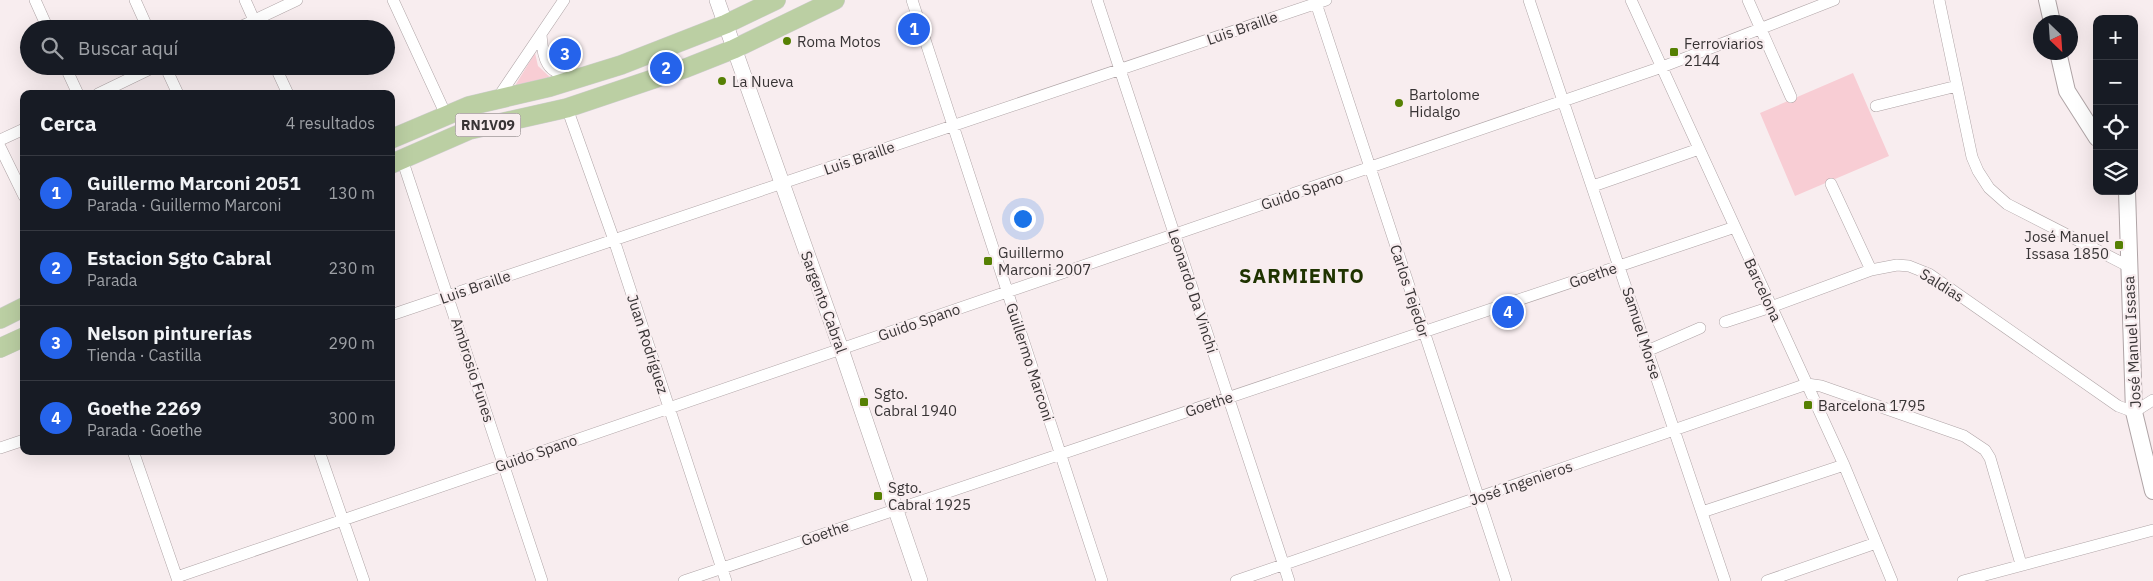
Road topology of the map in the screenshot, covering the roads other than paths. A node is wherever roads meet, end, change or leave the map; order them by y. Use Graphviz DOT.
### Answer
graph roads {
  1 [pos="35,0"];
  2 [pos="135,0"];
  3 [pos="245,0"];
  4 [pos="297,0"];
  5 [pos="393,0"];
  6 [pos="564,0"];
  7 [pos="717,0"];
  8 [pos="776,0"];
  9 [pos="835,0"];
  10 [pos="912,0"];
  11 [pos="1097,0"];
  12 [pos="1529,0"];
  13 [pos="1631,0"];
  14 [pos="1748,0"];
  15 [pos="1834,0"];
  16 [pos="1939,0"];
  17 [pos="2047,0"];
  18 [pos="1319,1"];
  19 [pos="2050,15"];
  20 [pos="44,20"];
  21 [pos="144,20"];
  22 [pos="254,20"];
  23 [pos="263,20"];
  24 [pos="726,24"];
  25 [pos="1761,28"];
  26 [pos="541,35"];
  27 [pos="734,49"];
  28 [pos="2060,60"];
  29 [pos="1662,67"];
  30 [pos="1120,70"];
  31 [pos="69,75"];
  32 [pos="137,75"];
  33 [pos="169,75"];
  34 [pos="280,75"];
  35 [pos="585,77"];
  36 [pos="1957,86"];
  37 [pos="76,90"];
  38 [pos="106,90"];
  39 [pos="176,90"];
  40 [pos="286,90"];
  41 [pos="1791,97"];
  42 [pos="497,99"];
  43 [pos="1563,101"];
  44 [pos="1876,106"];
  45 [pos="567,108"];
  46 [pos="446,115"];
  47 [pos="952,126"];
  48 [pos="20,131"];
  49 [pos="2093,132"];
  50 [pos="395,137"];
  51 [pos="0,140"];
  52 [pos="0,147"];
  53 [pos="1699,149"];
  54 [pos="397,162"];
  55 [pos="1370,167"];
  56 [pos="781,184"];
  57 [pos="1830,184"];
  58 [pos="1593,186"];
  59 [pos="20,188"];
  60 [pos="2126,195"];
  61 [pos="1735,227"];
  62 [pos="1174,234"];
  63 [pos="614,240"];
  64 [pos="1620,266"];
  65 [pos="2128,266"];
  66 [pos="1871,270"];
  67 [pos="1007,292"];
  68 [pos="448,296"];
  69 [pos="1772,307"];
  70 [pos="20,309"];
  71 [pos="395,314"];
  72 [pos="0,319"];
  73 [pos="1725,322"];
  74 [pos="1700,328"];
  75 [pos="1424,332"];
  76 [pos="20,339"];
  77 [pos="0,348"];
  78 [pos="841,349"];
  79 [pos="1647,351"];
  80 [pos="1807,384"];
  81 [pos="1228,398"];
  82 [pos="2153,400"];
  83 [pos="669,408"];
  84 [pos="2134,412"];
  85 [pos="1674,430"];
  86 [pos="20,441"];
  87 [pos="0,448"];
  88 [pos="1060,454"];
  89 [pos="134,455"];
  90 [pos="320,455"];
  91 [pos="504,464"];
  92 [pos="1844,466"];
  93 [pos="2153,491"];
  94 [pos="1478,498"];
  95 [pos="896,510"];
  96 [pos="1702,512"];
  97 [pos="343,520"];
  98 [pos="2153,530"];
  99 [pos="1876,544"];
  100 [pos="2021,564"];
  101 [pos="1283,565"];
  102 [pos="722,568"];
  103 [pos="177,579"];
  104 [pos="364,581"];
  105 [pos="542,581"];
  106 [pos="684,581"];
  107 [pos="726,581"];
  108 [pos="920,581"];
  109 [pos="1102,581"];
  110 [pos="1236,581"];
  111 [pos="1289,581"];
  112 [pos="1506,581"];
  113 [pos="1725,581"];
  114 [pos="1768,581"];
  115 [pos="1892,581"];
  116 [pos="1963,581"];
  1 -- 20 [label="street"];
  2 -- 21 [label="street"];
  3 -- 22 [label="street"];
  4 -- 23 [label="street"];
  5 -- 46 [label="street"];
  6 -- 26 [label="street"];
  7 -- 24 [label="street, Sargento Cabral"];
  8 -- 24 [label="main road, RN1V09"];
  9 -- 27 [label="main road, RN1V09"];
  10 -- 47 [label="street, Guillermo Marconi"];
  11 -- 30 [label="street, Leonardo Da Vinchi"];
  12 -- 43 [label="street, Samuel Morse"];
  13 -- 29 [label="street, Barcelona"];
  14 -- 25 [label="street"];
  15 -- 25 [label="street, Guido Spano"];
  16 -- 36 [label="street"];
  17 -- 19 [label="main road"];
  18 -- 30 [label="street, Luis Braille"];
  18 -- 55 [label="street, Carlos Tejedor"];
  24 -- 27 [label="street, Sargento Cabral"];
  24 -- 35 [label="main road, RN1V09"];
  25 -- 29 [label="street, Guido Spano"];
  25 -- 41 [label="street"];
  26 -- 35 [label="street"];
  26 -- 42 [label="street"];
  27 -- 45 [label="main road, RN1V09"];
  27 -- 56 [label="street, Sargento Cabral"];
  28 -- 49 [label="main road"];
  29 -- 43 [label="street, Guido Spano"];
  29 -- 53 [label="street, Barcelona"];
  30 -- 47 [label="street, Luis Braille"];
  30 -- 62 [label="street, Leonardo Da Vinchi"];
  31 -- 37 [label="street"];
  32 -- 38 [label="street"];
  33 -- 39 [label="street"];
  34 -- 40 [label="street"];
  35 -- 42 [label="main road, RN1V09"];
  36 -- 44 [label="street"];
  36 -- 65 [label="street"];
  42 -- 46 [label="main road, RN1V09"];
  43 -- 55 [label="street, Guido Spano"];
  43 -- 58 [label="street, Samuel Morse"];
  45 -- 54 [label="main road, RN1V09"];
  45 -- 63 [label="street, Juan Rodríguez"];
  46 -- 50 [label="main road, RN1V09"];
  47 -- 56 [label="street, Luis Braille"];
  47 -- 67 [label="street, Guillermo Marconi"];
  48 -- 51 [label="street"];
  52 -- 59 [label="street"];
  53 -- 58 [label="street"];
  53 -- 61 [label="street, Barcelona"];
  54 -- 68 [label="street, Ambrosio Funes"];
  55 -- 62 [label="street, Guido Spano"];
  55 -- 75 [label="street, Carlos Tejedor"];
  56 -- 63 [label="street, Luis Braille"];
  56 -- 78 [label="street, Sargento Cabral"];
  57 -- 66 [label="street"];
  58 -- 64 [label="street, Samuel Morse"];
  60 -- 65 [label="main road, José Manuel Issasa"];
  61 -- 64 [label="street, Goethe"];
  61 -- 69 [label="street, Barcelona"];
  62 -- 67 [label="street, Guido Spano"];
  62 -- 81 [label="street, Leonardo Da Vinchi"];
  63 -- 68 [label="street, Luis Braille"];
  63 -- 83 [label="street, Juan Rodríguez"];
  64 -- 75 [label="street, Goethe"];
  64 -- 79 [label="street, Samuel Morse"];
  65 -- 84 [label="main road, José Manuel Issasa"];
  66 -- 69 [label="street, Saldias"];
  66 -- 84 [label="street, Saldias"];
  67 -- 78 [label="street, Guido Spano"];
  67 -- 88 [label="street, Guillermo Marconi"];
  68 -- 71 [label="street, Luis Braille"];
  68 -- 91 [label="street, Ambrosio Funes"];
  69 -- 73 [label="street, Saldias"];
  69 -- 80 [label="street, Barcelona"];
  70 -- 72 [label="main road"];
  74 -- 79 [label="street"];
  75 -- 81 [label="street, Goethe"];
  75 -- 94 [label="street, Carlos Tejedor"];
  76 -- 77 [label="main road"];
  78 -- 83 [label="street, Guido Spano"];
  78 -- 95 [label="street, Sargento Cabral"];
  79 -- 85 [label="street, Samuel Morse"];
  80 -- 85 [label="street, José Ingenieros"];
  80 -- 92 [label="street, Barcelona"];
  80 -- 100 [label="street"];
  81 -- 88 [label="street, Goethe"];
  81 -- 101 [label="street, Leonardo Da Vinchi"];
  82 -- 84 [label="street"];
  83 -- 91 [label="street, Guido Spano"];
  83 -- 102 [label="street, Juan Rodríguez"];
  84 -- 93 [label="main road, José Manuel Issasa"];
  85 -- 94 [label="street, José Ingenieros"];
  85 -- 96 [label="street, Samuel Morse"];
  86 -- 87 [label="street"];
  88 -- 95 [label="street, Goethe"];
  88 -- 109 [label="street, Guillermo Marconi"];
  89 -- 103 [label="street"];
  90 -- 97 [label="street"];
  91 -- 97 [label="street, Guido Spano"];
  91 -- 105 [label="street, Ambrosio Funes"];
  92 -- 96 [label="street"];
  92 -- 99 [label="street, Barcelona"];
  94 -- 101 [label="street, José Ingenieros"];
  94 -- 112 [label="street, Carlos Tejedor"];
  95 -- 102 [label="street, Goethe"];
  95 -- 108 [label="street, Sargento Cabral"];
  96 -- 113 [label="street, Samuel Morse"];
  97 -- 103 [label="street, Guido Spano"];
  97 -- 104 [label="street"];
  98 -- 100 [label="street"];
  99 -- 114 [label="street"];
  99 -- 115 [label="street, Barcelona"];
  100 -- 116 [label="street"];
  101 -- 110 [label="street, José Ingenieros"];
  101 -- 111 [label="street, Leonardo Da Vinchi"];
  102 -- 106 [label="street, Goethe"];
  102 -- 107 [label="street, Juan Rodríguez"];
}
